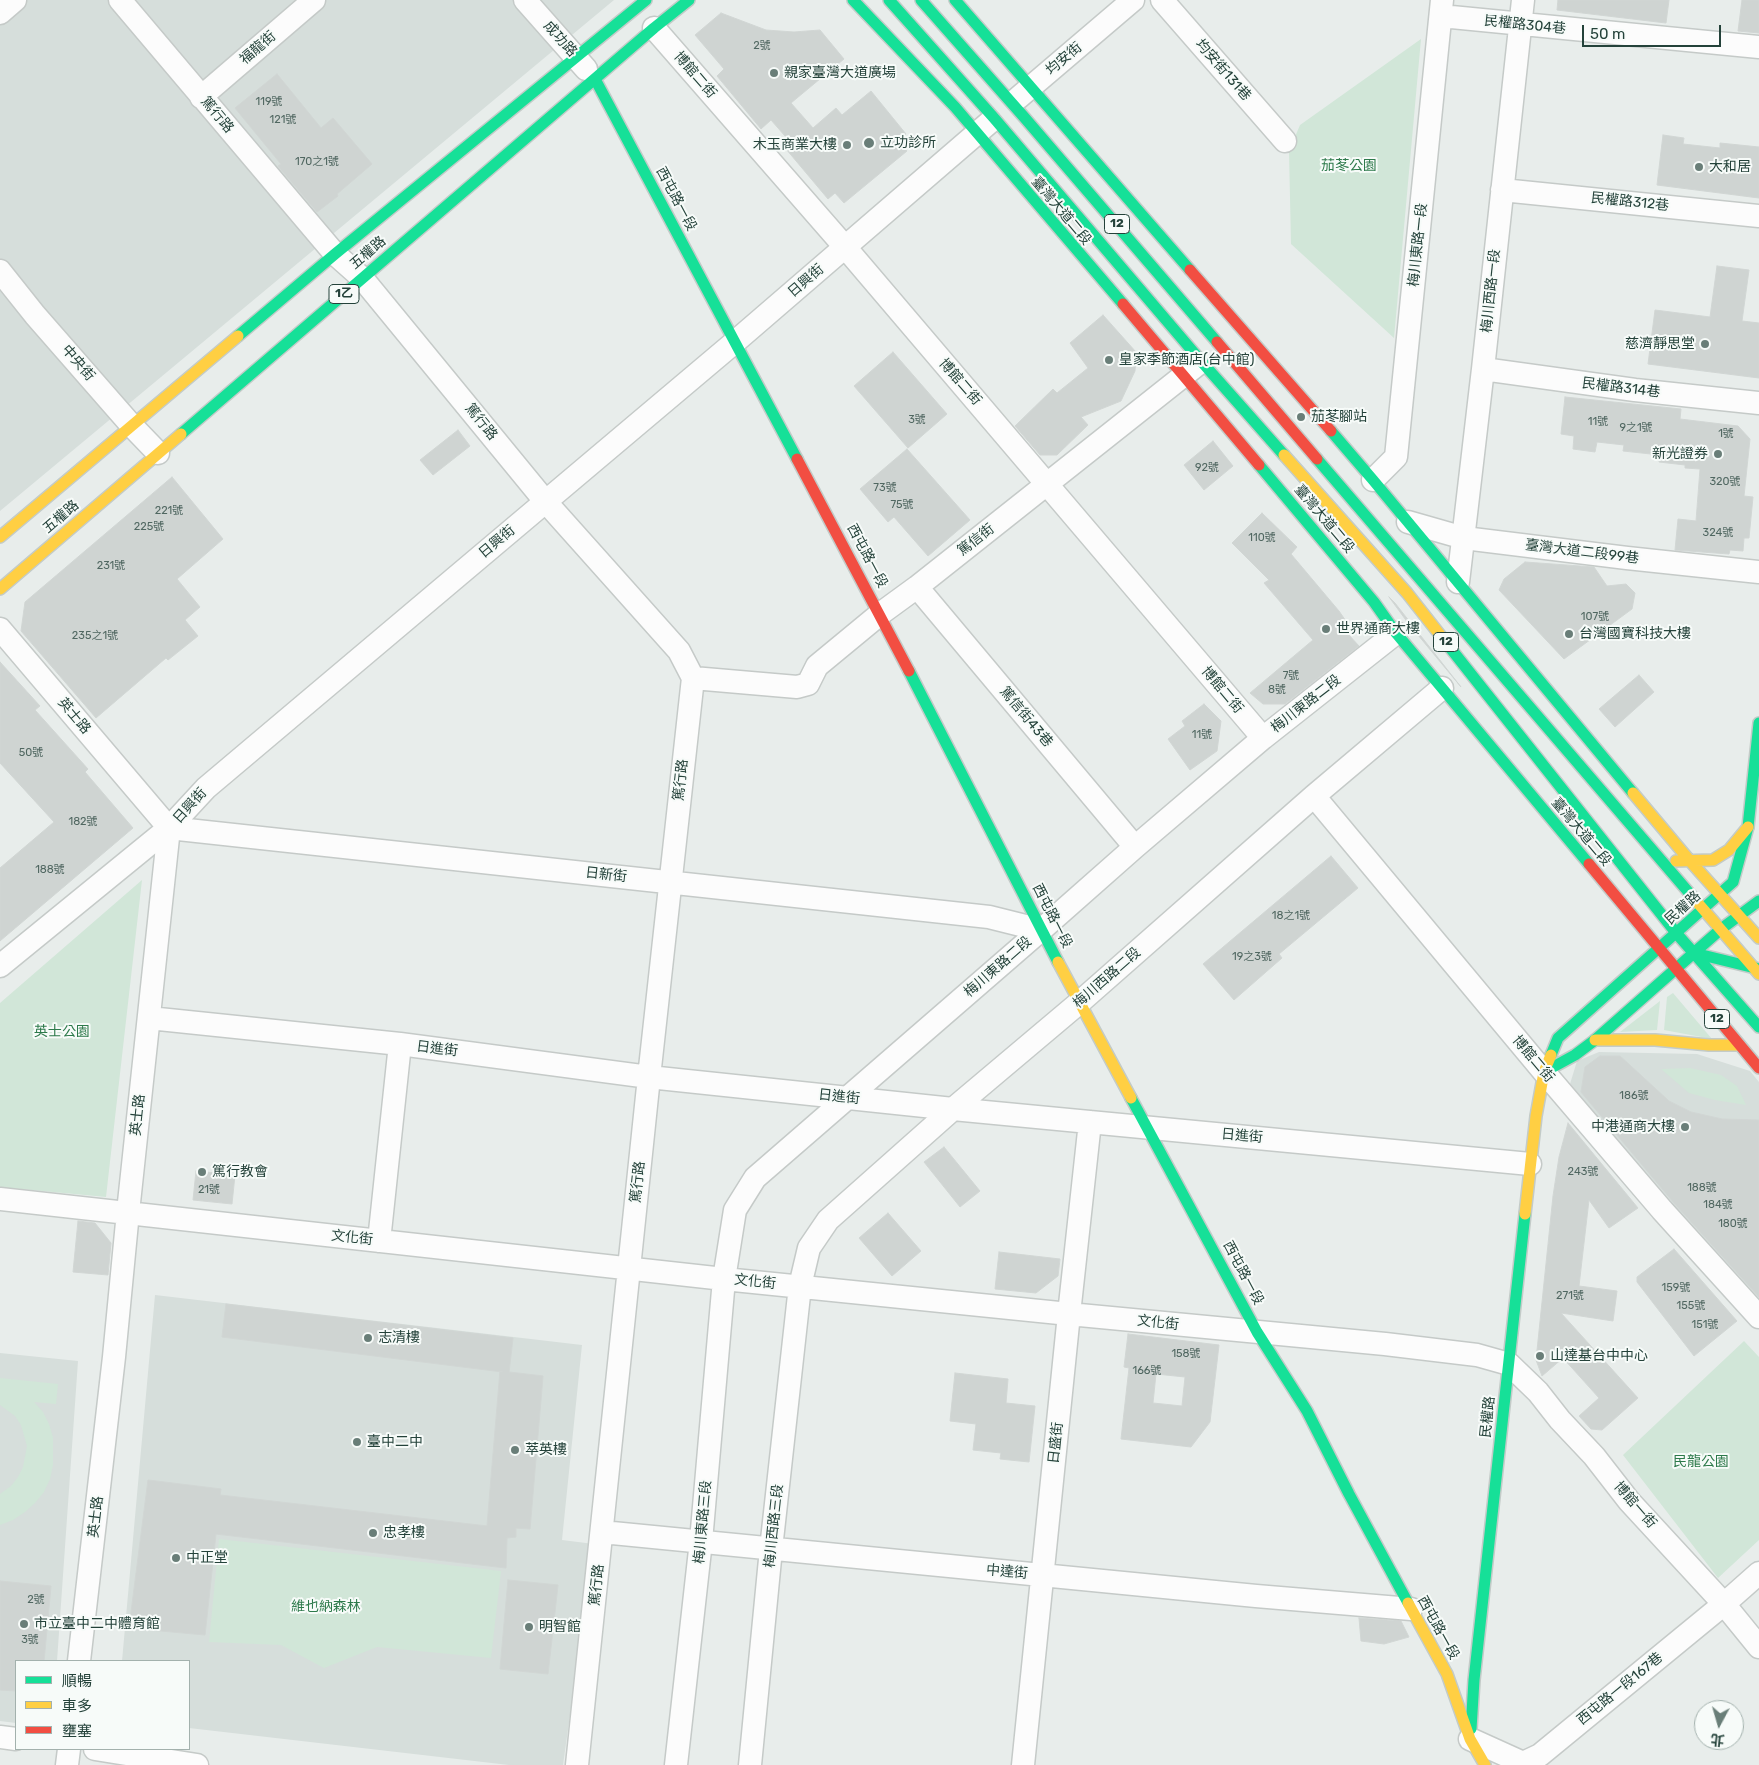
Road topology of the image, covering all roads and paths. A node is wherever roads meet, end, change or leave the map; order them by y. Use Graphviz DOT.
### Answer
graph roads {
  1 [pos="15,0"];
  2 [pos="120,0"];
  3 [pos="314,0"];
  4 [pos="525,0"];
  5 [pos="646,0"];
  6 [pos="689,0"];
  7 [pos="853,0"];
  8 [pos="889,0"];
  9 [pos="921,0"];
  10 [pos="955,0"];
  11 [pos="1133,0"];
  12 [pos="1162,0"];
  13 [pos="1523,0"];
  14 [pos="1442,8"];
  15 [pos="0,13"];
  16 [pos="1520,25"];
  17 [pos="654,28"];
  18 [pos="1759,48"];
  19 [pos="576,57"];
  20 [pos="595,79"];
  21 [pos="1031,87"];
  22 [pos="201,97"];
  23 [pos="1012,103"];
  24 [pos="994,118"];
  25 [pos="976,134"];
  26 [pos="1285,141"];
  27 [pos="1502,190"];
  28 [pos="1759,216"];
  29 [pos="845,247"];
  30 [pos="334,254"];
  31 [pos="0,271"];
  32 [pos="362,278"];
  33 [pos="1242,329"];
  34 [pos="736,341"];
  35 [pos="1221,346"];
  36 [pos="1201,361"];
  37 [pos="1483,369"];
  38 [pos="1182,376"];
  39 [pos="1759,403"];
  40 [pos="132,426"];
  41 [pos="158,453"];
  42 [pos="1373,480"];
  43 [pos="1047,484"];
  44 [pos="545,501"];
  45 [pos="1408,522"];
  46 [pos="0,537"];
  47 [pos="1464,538"];
  48 [pos="1759,572"];
  49 [pos="1458,582"];
  50 [pos="917,587"];
  51 [pos="0,589"];
  52 [pos="880,614"];
  53 [pos="0,629"];
  54 [pos="1396,633"];
  55 [pos="692,678"];
  56 [pos="1442,688"];
  57 [pos="1759,723"];
  58 [pos="1263,738"];
  59 [pos="1314,796"];
  60 [pos="1748,827"];
  61 [pos="169,828"];
  62 [pos="1135,847"];
  63 [pos="1663,860"];
  64 [pos="1690,861"];
  65 [pos="670,882"];
  66 [pos="1720,894"];
  67 [pos="1759,901"];
  68 [pos="1704,909"];
  69 [pos="1739,916"];
  70 [pos="1721,929"];
  71 [pos="1041,930"];
  72 [pos="1677,934"];
  73 [pos="1759,938"];
  74 [pos="1759,943"];
  75 [pos="1660,949"];
  76 [pos="1694,953"];
  77 [pos="0,966"];
  78 [pos="1676,970"];
  79 [pos="1757,970"];
  80 [pos="1080,1002"];
  81 [pos="149,1018"];
  82 [pos="1759,1027"];
  83 [pos="1595,1040"];
  84 [pos="400,1044"];
  85 [pos="1738,1045"];
  86 [pos="1759,1068"];
  87 [pos="1544,1072"];
  88 [pos="649,1077"];
  89 [pos="847,1097"];
  90 [pos="953,1109"];
  91 [pos="1090,1122"];
  92 [pos="1148,1127"];
  93 [pos="1530,1164"];
  94 [pos="0,1199"];
  95 [pos="128,1212"];
  96 [pos="379,1241"];
  97 [pos="630,1268"];
  98 [pos="724,1279"];
  99 [pos="800,1286"];
  100 [pos="1068,1314"];
  101 [pos="1759,1317"];
  102 [pos="1257,1332"];
  103 [pos="1509,1364"];
  104 [pos="602,1532"];
  105 [pos="702,1541"];
  106 [pos="771,1549"];
  107 [pos="1759,1573"];
  108 [pos="1042,1575"];
  109 [pos="1724,1604"];
  110 [pos="1411,1609"];
  111 [pos="1759,1647"];
  112 [pos="79,1660"];
  113 [pos="0,1738"];
  114 [pos="15,1739"];
  115 [pos="1469,1747"];
  116 [pos="69,1750"];
  117 [pos="101,1750"];
  118 [pos="68,1765"];
  119 [pos="197,1765"];
  120 [pos="577,1765"];
  121 [pos="676,1765"];
  122 [pos="750,1765"];
  123 [pos="1023,1765"];
  124 [pos="1486,1765"];
  1 -- 15 [label="street"];
  2 -- 22 [label="street, 篤行路"];
  3 -- 22 [label="street, 福龍街"];
  4 -- 19 [label="street, 成功路"];
  5 -- 19 [label="main road, 五權路 / 1乙"];
  6 -- 17 [label="main road, 五權路 / 1乙"];
  7 -- 25 [label="main road, 臺灣大道二段"];
  8 -- 24 [label="main road, 臺灣大道二段 / 12"];
  9 -- 23 [label="main road, 12"];
  10 -- 21 [label="main road"];
  11 -- 21 [label="street, 均安街"];
  12 -- 26 [label="street, 均安街131巷"];
  13 -- 16 [label="street, 梅川西路一段"];
  14 -- 16 [label="street, 民權路304巷"];
  14 -- 42 [label="street, 梅川東路一段"];
  16 -- 18 [label="street, 民權路304巷"];
  16 -- 27 [label="street, 梅川西路一段"];
  17 -- 20 [label="main road, 五權路 / 1乙"];
  17 -- 29 [label="street, 博館二街"];
  19 -- 20 [label="street, 成功路"];
  19 -- 30 [label="main road, 五權路 / 1乙"];
  20 -- 32 [label="main road, 五權路 / 1乙"];
  20 -- 34 [label="main road, 西屯路一段"];
  21 -- 23 [label="street, 均安街"];
  21 -- 33 [label="main road"];
  22 -- 30 [label="street, 篤行路"];
  23 -- 24 [label="street, 均安街"];
  23 -- 35 [label="main road, 12"];
  24 -- 25 [label="street, 日興街"];
  24 -- 36 [label="main road, 臺灣大道二段 / 12"];
  25 -- 29 [label="street, 日興街"];
  25 -- 38 [label="main road, 臺灣大道二段"];
  27 -- 28 [label="street, 民權路312巷"];
  27 -- 37 [label="street, 梅川西路一段"];
  29 -- 34 [label="street, 日興街"];
  29 -- 43 [label="street, 博館二街"];
  30 -- 32 [label="street, 篤行路"];
  30 -- 40 [label="main road, 五權路 / 1乙"];
  31 -- 40 [label="street, 中央街"];
  32 -- 41 [label="main road, 五權路 / 1乙"];
  32 -- 44 [label="street, 篤行路"];
  33 -- 35 [label="street, 篤信街"];
  33 -- 42 [label="main road"];
  34 -- 44 [label="street, 日興街"];
  34 -- 52 [label="main road, 西屯路一段"];
  35 -- 36 [label="street, 篤信街"];
  35 -- 63 [label="main road, 12"];
  36 -- 38 [label="street, 篤信街"];
  36 -- 72 [label="main road, 臺灣大道二段 / 12"];
  37 -- 39 [label="street, 民權路314巷"];
  37 -- 47 [label="street, 梅川西路一段"];
  38 -- 43 [label="street, 篤信街"];
  38 -- 54 [label="main road, 臺灣大道二段"];
  40 -- 41 [label="street, 中央街"];
  40 -- 46 [label="main road, 五權路 / 1乙"];
  41 -- 51 [label="main road, 五權路 / 1乙"];
  42 -- 45 [label="main road"];
  43 -- 50 [label="street, 篤信街"];
  43 -- 58 [label="street, 博館二街"];
  44 -- 55 [label="street, 篤行路"];
  44 -- 61 [label="street, 日興街"];
  45 -- 47 [label="street, 臺灣大道二段99巷"];
  45 -- 49 [label="main road"];
  47 -- 48 [label="street, 臺灣大道二段99巷"];
  47 -- 49 [label="street, 梅川西路一段"];
  49 -- 64 [label="main road"];
  50 -- 52 [label="street, 篤信街"];
  50 -- 62 [label="street, 篤信街43巷"];
  52 -- 55 [label="street, 篤信街"];
  52 -- 71 [label="main road, 西屯路一段"];
  53 -- 61 [label="street, 英士路"];
  54 -- 56 [label="main road, 臺灣大道二段"];
  54 -- 58 [label="street, 梅川東路二段"];
  55 -- 65 [label="street, 篤行路"];
  56 -- 59 [label="street, 梅川西路二段"];
  56 -- 75 [label="main road, 臺灣大道二段"];
  57 -- 60 [label="main road, 民權路"];
  58 -- 62 [label="street, 梅川東路二段"];
  59 -- 80 [label="street, 梅川西路二段"];
  59 -- 87 [label="street, 博館二街"];
  60 -- 64 [label="main road"];
  60 -- 66 [label="main road, 民權路"];
  61 -- 65 [label="street, 日新街"];
  61 -- 77 [label="street, 日興街"];
  61 -- 81 [label="street, 英士路"];
  62 -- 71 [label="street, 梅川東路二段"];
  63 -- 64 [label="main road"];
  63 -- 68 [label="main road, 12"];
  64 -- 66 [label="main road"];
  65 -- 71 [label="street, 日新街"];
  65 -- 88 [label="street, 篤行路"];
  66 -- 68 [label="main road, 民權路"];
  66 -- 69 [label="main road"];
  67 -- 69 [label="main road"];
  68 -- 70 [label="main road, 12"];
  68 -- 72 [label="main road, 民權路"];
  69 -- 70 [label="main road"];
  69 -- 73 [label="main road"];
  70 -- 74 [label="main road"];
  70 -- 76 [label="main road"];
  70 -- 79 [label="main road, 12"];
  71 -- 80 [label="main road, 西屯路一段"];
  71 -- 89 [label="street, 梅川東路二段"];
  72 -- 75 [label="main road, 民權路"];
  72 -- 76 [label="main road, 臺灣大道二段 / 12"];
  75 -- 78 [label="main road, 臺灣大道二段 / 12"];
  75 -- 87 [label="main road, 民權路"];
  76 -- 78 [label="main road"];
  76 -- 79 [label="main road"];
  76 -- 82 [label="main road, 臺灣大道二段 / 12"];
  78 -- 83 [label="main road"];
  78 -- 85 [label="main road, 臺灣大道二段 / 12"];
  80 -- 90 [label="street, 梅川西路二段"];
  80 -- 92 [label="main road, 西屯路一段"];
  81 -- 84 [label="street, 日進街"];
  81 -- 95 [label="street, 英士路"];
  83 -- 85 [label="main road"];
  83 -- 87 [label="main road"];
  84 -- 88 [label="street, 日進街"];
  84 -- 96 [label="street"];
  85 -- 86 [label="main road, 臺灣大道二段 / 12"];
  87 -- 93 [label="main road, 民權路"];
  87 -- 101 [label="street, 博館二街"];
  88 -- 89 [label="street, 日進街"];
  88 -- 97 [label="street, 篤行路"];
  89 -- 90 [label="street, 日進街"];
  89 -- 98 [label="street, 梅川東路二段"];
  90 -- 91 [label="street, 日進街"];
  90 -- 99 [label="street, 梅川西路二段"];
  91 -- 92 [label="street, 日進街"];
  91 -- 100 [label="street, 日盛街"];
  92 -- 93 [label="street, 日進街"];
  92 -- 102 [label="main road, 西屯路一段"];
  93 -- 103 [label="main road, 民權路"];
  94 -- 95 [label="street, 文化街"];
  95 -- 96 [label="street, 文化街"];
  95 -- 112 [label="street, 英士路"];
  96 -- 97 [label="street, 文化街"];
  97 -- 98 [label="street, 文化街"];
  97 -- 104 [label="street, 篤行路"];
  98 -- 99 [label="street, 文化街"];
  98 -- 105 [label="street, 梅川東路三段"];
  99 -- 100 [label="street, 文化街"];
  99 -- 106 [label="street, 梅川西路三段"];
  100 -- 102 [label="street, 文化街"];
  100 -- 108 [label="street, 日盛街"];
  102 -- 103 [label="street, 文化街"];
  102 -- 110 [label="main road, 西屯路一段"];
  103 -- 109 [label="street, 博館一街"];
  103 -- 115 [label="main road, 民權路"];
  104 -- 105 [label="street, 中達街"];
  104 -- 120 [label="street, 篤行路"];
  105 -- 106 [label="street, 中達街"];
  105 -- 121 [label="street, 梅川東路三段"];
  106 -- 108 [label="street, 中達街"];
  106 -- 122 [label="street, 梅川西路三段"];
  107 -- 109 [label="street, 西屯路一段167巷"];
  108 -- 110 [label="street, 中達街"];
  108 -- 123 [label="street, 日盛街"];
  109 -- 111 [label="street, 博館一街"];
  109 -- 115 [label="street, 西屯路一段167巷"];
  110 -- 115 [label="main road, 西屯路一段"];
  113 -- 114 [label="street"];
  115 -- 124 [label="main road, 西屯路一段"];
  116 -- 118 [label="street"];
  117 -- 119 [label="street"];
}
